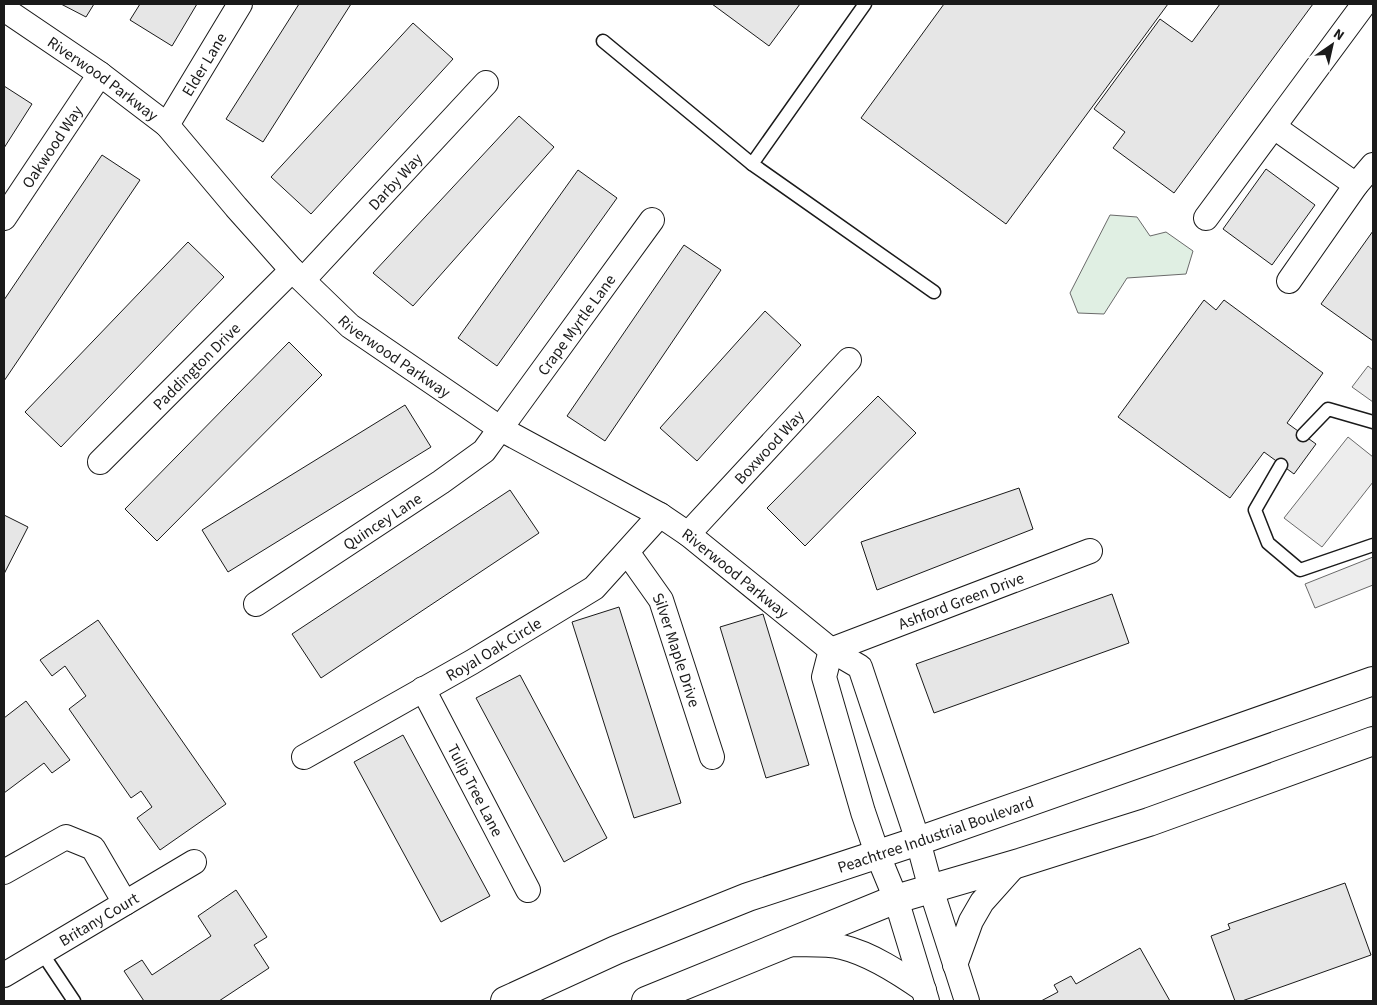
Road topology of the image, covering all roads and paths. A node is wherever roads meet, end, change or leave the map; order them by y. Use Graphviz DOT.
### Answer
graph roads {
  1 [pos="240,4"];
  2 [pos="865,4"];
  3 [pos="1366,4"];
  4 [pos="4,9"];
  5 [pos="1373,12"];
  6 [pos="603,41"];
  7 [pos="100,74"];
  8 [pos="486,83"];
  9 [pos="167,125"];
  10 [pos="1274,127"];
  11 [pos="752,164"];
  12 [pos="1373,165"];
  13 [pos="1356,185"];
  14 [pos="4,218"];
  15 [pos="1206,218"];
  16 [pos="652,220"];
  17 [pos="298,275"];
  18 [pos="1289,281"];
  19 [pos="934,292"];
  20 [pos="849,360"];
  21 [pos="1373,422"];
  22 [pos="501,429"];
  23 [pos="1303,435"];
  24 [pos="100,462"];
  25 [pos="1281,464"];
  26 [pos="660,516"];
  27 [pos="688,534"];
  28 [pos="1373,545"];
  29 [pos="627,552"];
  30 [pos="1090,552"];
  31 [pos="256,604"];
  32 [pos="832,650"];
  33 [pos="1373,682"];
  34 [pos="423,689"];
  35 [pos="1373,741"];
  36 [pos="304,756"];
  37 [pos="712,756"];
  38 [pos="918,841"];
  39 [pos="877,853"];
  40 [pos="194,862"];
  41 [pos="1016,864"];
  42 [pos="4,872"];
  43 [pos="931,889"];
  44 [pos="528,890"];
  45 [pos="896,899"];
  46 [pos="125,903"];
  47 [pos="788,944"];
  48 [pos="42,952"];
  49 [pos="955,965"];
  50 [pos="4,975"];
  51 [pos="925,996"];
  52 [pos="74,1001"];
  53 [pos="505,1001"];
  54 [pos="646,1001"];
  55 [pos="967,1001"];
  1 -- 9 [label="street, Elder Lane"];
  2 -- 11 [label="lane"];
  3 -- 5 [label="street"];
  3 -- 10 [label="street"];
  4 -- 7 [label="street, Riverwood Parkway"];
  6 -- 11 [label="lane"];
  7 -- 9 [label="street, Riverwood Parkway"];
  7 -- 14 [label="street, Oakwood Way"];
  8 -- 17 [label="street, Darby Way"];
  9 -- 17 [label="street, Riverwood Parkway"];
  10 -- 13 [label="street"];
  10 -- 15 [label="street"];
  11 -- 19 [label="lane"];
  12 -- 13 [label="street"];
  13 -- 18 [label="street"];
  16 -- 22 [label="street, Crape Myrtle Lane"];
  17 -- 22 [label="street, Riverwood Parkway"];
  17 -- 24 [label="street, Paddington Drive"];
  20 -- 27 [label="street, Boxwood Way"];
  21 -- 23 [label="lane"];
  22 -- 26 [label="street, Riverwood Parkway"];
  22 -- 31 [label="street, Quincey Lane"];
  25 -- 28 [label="lane"];
  26 -- 27 [label="street, Riverwood Parkway"];
  26 -- 29 [label="street, Royal Oak Circle"];
  27 -- 32 [label="street, Riverwood Parkway"];
  29 -- 34 [label="street, Royal Oak Circle"];
  29 -- 37 [label="street, Silver Maple Drive"];
  30 -- 32 [label="street, Ashford Green Drive"];
  32 -- 38 [label="street, Riverwood Parkway"];
  32 -- 39 [label="street"];
  33 -- 38 [label="highway, Peachtree Industrial Boulevard"];
  34 -- 36 [label="street, Royal Oak Circle"];
  34 -- 44 [label="street, Tulip Tree Lane"];
  35 -- 41 [label="highway"];
  38 -- 39 [label="highway, Peachtree Industrial Boulevard"];
  38 -- 43 [label="street, Riverwood Parkway"];
  39 -- 45 [label="street"];
  39 -- 53 [label="highway, Peachtree Industrial Boulevard"];
  40 -- 46 [label="street, Britany Court"];
  41 -- 43 [label="highway"];
  41 -- 49 [label="street"];
  42 -- 46 [label="street"];
  43 -- 45 [label="highway"];
  43 -- 49 [label="street, Riverwood Parkway"];
  45 -- 47 [label="highway"];
  45 -- 51 [label="street"];
  46 -- 48 [label="street, Britany Court"];
  47 -- 51 [label="street"];
  47 -- 54 [label="highway"];
  48 -- 50 [label="street, Britany Court"];
  48 -- 52 [label="lane"];
  49 -- 55 [label="street, Riverwood Parkway"];
}
